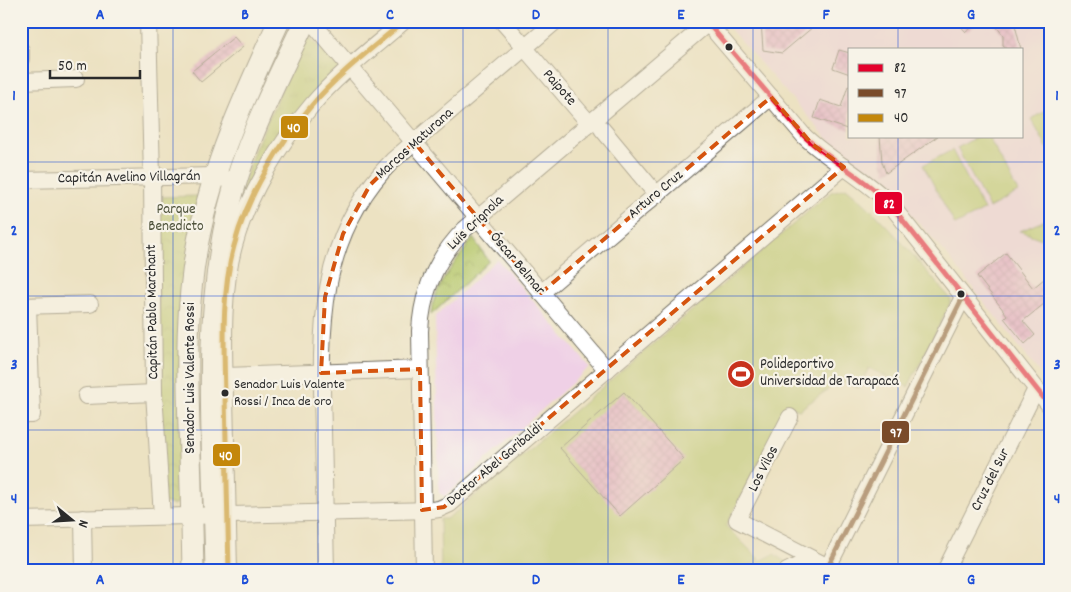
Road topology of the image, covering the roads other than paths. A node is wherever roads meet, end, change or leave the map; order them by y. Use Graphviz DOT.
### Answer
graph roads {
  1 [pos="148,21"];
  2 [pos="279,21"];
  3 [pos="305,21"];
  4 [pos="311,21"];
  5 [pos="404,21"];
  6 [pos="502,21"];
  7 [pos="556,21"];
  8 [pos="707,22"];
  9 [pos="21,50"];
  10 [pos="527,50"];
  11 [pos="21,59"];
  12 [pos="350,67"];
  13 [pos="76,79"];
  14 [pos="21,81"];
  15 [pos="771,98"];
  16 [pos="595,126"];
  17 [pos="414,142"];
  18 [pos="844,167"];
  19 [pos="214,176"];
  20 [pos="152,177"];
  21 [pos="21,180"];
  22 [pos="236,182"];
  23 [pos="656,195"];
  24 [pos="478,218"];
  25 [pos="542,293"];
  26 [pos="963,297"];
  27 [pos="90,304"];
  28 [pos="25,306"];
  29 [pos="420,369"];
  30 [pos="607,370"];
  31 [pos="321,373"];
  32 [pos="225,376"];
  33 [pos="1036,389"];
  34 [pos="154,393"];
  35 [pos="86,396"];
  36 [pos="1050,406"];
  37 [pos="21,415"];
  38 [pos="790,417"];
  39 [pos="422,510"];
  40 [pos="325,512"];
  41 [pos="192,515"];
  42 [pos="221,515"];
  43 [pos="162,516"];
  44 [pos="83,518"];
  45 [pos="21,520"];
  46 [pos="812,559"];
  47 [pos="832,569"];
  48 [pos="84,571"];
  49 [pos="193,571"];
  50 [pos="216,571"];
  51 [pos="229,571"];
  52 [pos="326,571"];
  53 [pos="424,571"];
  54 [pos="787,571"];
  55 [pos="945,571"];
  1 -- 20 [label="street, Capitán Pablo Marchant"];
  2 -- 19 [label="main road, Senador Luis Valente Rossi"];
  3 -- 22 [label="main road, Senador Luis Valente Rossi"];
  4 -- 12 [label="street, Óscar Belmar"];
  5 -- 12 [label="street"];
  6 -- 10 [label="street, Paipote"];
  7 -- 10 [label="street, Marcos Maturana"];
  8 -- 15 [label="street"];
  8 -- 16 [label="street, Luis Crignola"];
  9 -- 11 [label="street"];
  10 -- 16 [label="street, Paipote"];
  10 -- 17 [label="street, Marcos Maturana"];
  12 -- 17 [label="street, Óscar Belmar"];
  12 -- 32 [label="street"];
  13 -- 14 [label="street"];
  15 -- 18 [label="street"];
  15 -- 23 [label="street, Arturo Cruz"];
  16 -- 23 [label="street, Paipote"];
  16 -- 24 [label="street, Luis Crignola"];
  17 -- 24 [label="street, Óscar Belmar"];
  17 -- 31 [label="street, Marcos Maturana"];
  18 -- 26 [label="street"];
  18 -- 30 [label="street, Doctor Abel Garibaldi"];
  19 -- 20 [label="street, Capitán Avelino Villagrán"];
  19 -- 22 [label="street, Capitán Avelino Villagrán"];
  19 -- 41 [label="main road, Senador Luis Valente Rossi"];
  20 -- 21 [label="street, Capitán Avelino Villagrán"];
  20 -- 34 [label="street, Capitán Pablo Marchant"];
  22 -- 42 [label="main road, Senador Luis Valente Rossi"];
  23 -- 25 [label="street, Arturo Cruz"];
  24 -- 25 [label="street, Óscar Belmar"];
  24 -- 29 [label="street, Luis Crignola"];
  25 -- 30 [label="street, Óscar Belmar"];
  26 -- 33 [label="street"];
  26 -- 47 [label="street"];
  27 -- 28 [label="street"];
  28 -- 37 [label="street"];
  29 -- 31 [label="street"];
  29 -- 39 [label="street, Luis Crignola"];
  30 -- 39 [label="street, Doctor Abel Garibaldi"];
  31 -- 32 [label="street"];
  31 -- 40 [label="street, Marcos Maturana"];
  32 -- 42 [label="street"];
  33 -- 36 [label="street"];
  33 -- 55 [label="street, Cruz del Sur"];
  34 -- 35 [label="street, Capitán Pablo Marchant"];
  34 -- 43 [label="street, Capitán Pablo Marchant"];
  38 -- 46 [label="street, Los Vilos"];
  39 -- 40 [label="street, Doctor Abel Garibaldi"];
  39 -- 53 [label="street, Luis Crignola"];
  40 -- 42 [label="street, Doctor Abel Garibaldi"];
  40 -- 52 [label="street, Marcos Maturana"];
  41 -- 42 [label="street, Doctor Abel Garibaldi"];
  41 -- 43 [label="street, Doctor Abel Garibaldi"];
  41 -- 49 [label="main road, Senador Luis Valente Rossi"];
  42 -- 50 [label="main road, Senador Luis Valente Rossi"];
  42 -- 51 [label="street"];
  43 -- 44 [label="street, Doctor Abel Garibaldi"];
  44 -- 45 [label="street, Doctor Abel Garibaldi"];
  44 -- 48 [label="street"];
  46 -- 47 [label="street"];
  46 -- 54 [label="street"];
}
